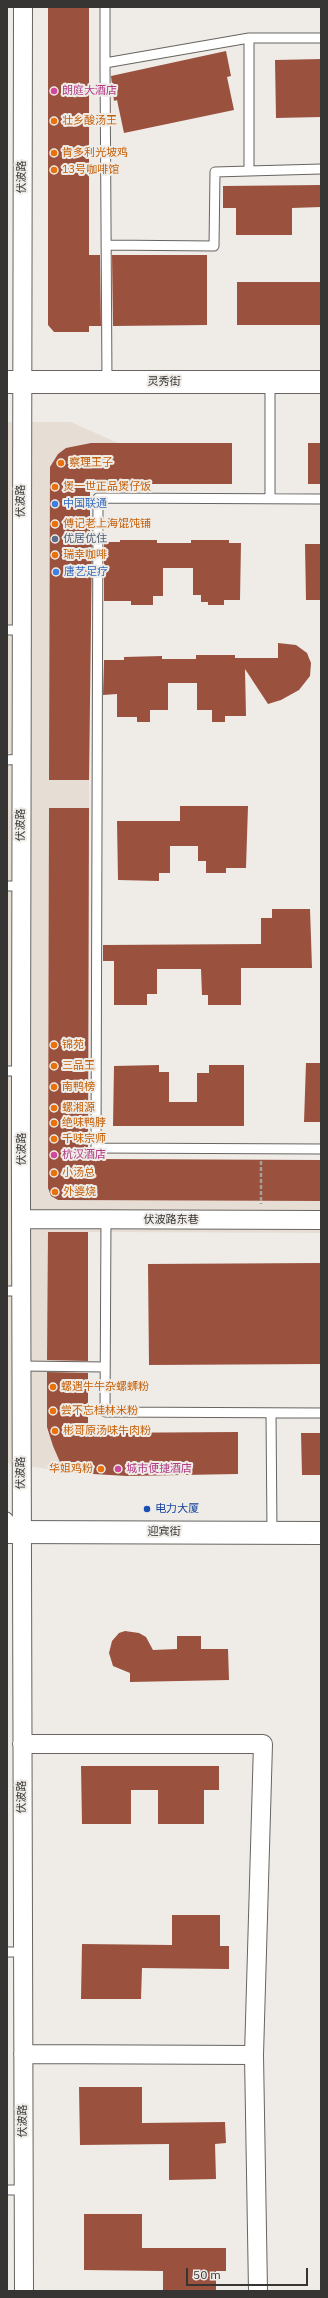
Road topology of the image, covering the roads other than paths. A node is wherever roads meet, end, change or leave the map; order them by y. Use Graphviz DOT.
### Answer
graph roads {
  1 [pos="23,7"];
  2 [pos="105,7"];
  3 [pos="249,38"];
  4 [pos="321,38"];
  5 [pos="105,63"];
  6 [pos="321,169"];
  7 [pos="249,171"];
  8 [pos="106,245"];
  9 [pos="14,382"];
  10 [pos="107,382"];
  11 [pos="270,382"];
  12 [pos="321,382"];
  13 [pos="270,499"];
  14 [pos="321,499"];
  15 [pos="14,630"];
  16 [pos="14,760"];
  17 [pos="14,886"];
  18 [pos="14,1071"];
  19 [pos="321,1149"];
  20 [pos="22,1219"];
  21 [pos="106,1219"];
  22 [pos="321,1220"];
  23 [pos="15,1291"];
  24 [pos="22,1366"];
  25 [pos="105,1367"];
  26 [pos="271,1413"];
  27 [pos="321,1413"];
  28 [pos="12,1527"];
  29 [pos="272,1532"];
  30 [pos="321,1533"];
  31 [pos="22,1744"];
  32 [pos="15,1952"];
  33 [pos="23,2054"];
  34 [pos="254,2055"];
  35 [pos="15,2190"];
  36 [pos="24,2291"];
  37 [pos="258,2291"];
  1 -- 9 [label="street, 伏波路"];
  2 -- 5 [label="lane"];
  3 -- 4 [label="lane"];
  3 -- 5 [label="lane"];
  3 -- 7 [label="lane"];
  5 -- 8 [label="lane"];
  6 -- 7 [label="lane"];
  7 -- 8 [label="lane"];
  8 -- 10 [label="lane"];
  9 -- 10 [label="main road, 灵秀街"];
  9 -- 15 [label="street, 伏波路"];
  10 -- 11 [label="main road, 灵秀街"];
  11 -- 12 [label="main road, 灵秀街"];
  11 -- 13 [label="lane"];
  13 -- 14 [label="lane"];
  13 -- 19 [label="lane"];
  15 -- 16 [label="street, 伏波路"];
  16 -- 17 [label="street, 伏波路"];
  17 -- 18 [label="street, 伏波路"];
  18 -- 20 [label="street, 伏波路"];
  20 -- 21 [label="street, 伏波路东巷"];
  20 -- 23 [label="street, 伏波路"];
  21 -- 22 [label="street, 伏波路东巷"];
  21 -- 25 [label="lane"];
  23 -- 24 [label="street, 伏波路"];
  24 -- 25 [label="lane"];
  24 -- 28 [label="street, 伏波路"];
  25 -- 26 [label="lane"];
  26 -- 27 [label="lane"];
  26 -- 29 [label="lane"];
  28 -- 29 [label="main road, 迎宾街"];
  28 -- 31 [label="street, 伏波路"];
  29 -- 30 [label="main road, 迎宾街"];
  31 -- 32 [label="street, 伏波路"];
  31 -- 34 [label="street"];
  32 -- 33 [label="street, 伏波路"];
  33 -- 34 [label="street"];
  33 -- 35 [label="street, 伏波路"];
  34 -- 37 [label="street"];
  35 -- 36 [label="street, 伏波路"];
}
